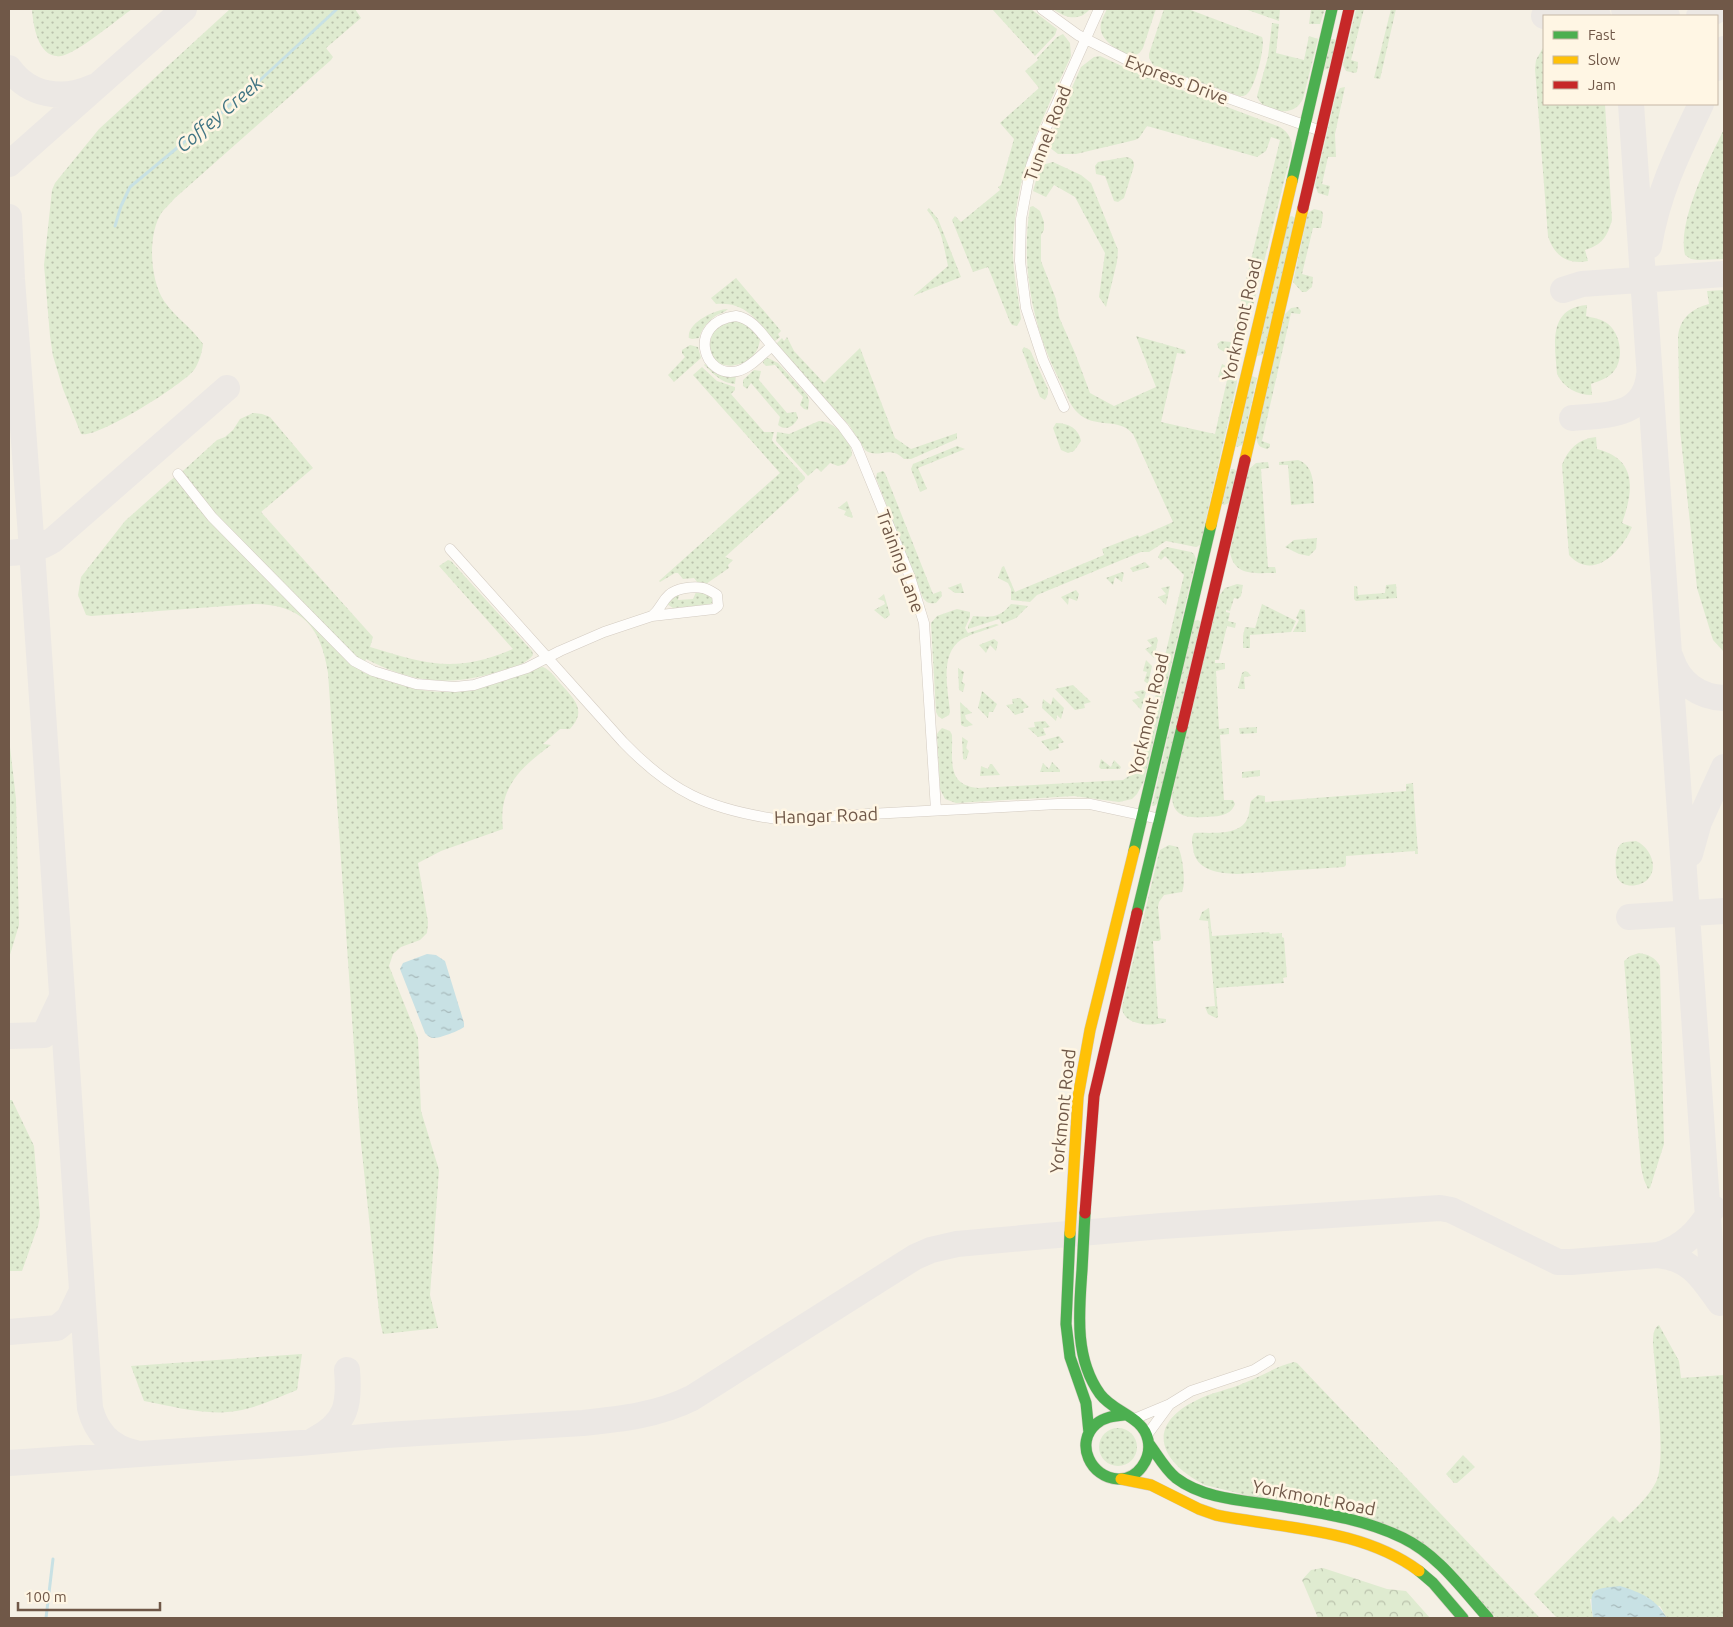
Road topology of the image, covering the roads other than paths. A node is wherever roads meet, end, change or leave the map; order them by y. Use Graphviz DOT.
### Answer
graph roads {
  1 [pos="1042,9"];
  2 [pos="1099,9"];
  3 [pos="1332,9"];
  4 [pos="1349,9"];
  5 [pos="1326,33"];
  6 [pos="1342,37"];
  7 [pos="1085,39"];
  8 [pos="1304,126"];
  9 [pos="1321,131"];
  10 [pos="1288,194"];
  11 [pos="1305,198"];
  12 [pos="772,346"];
  13 [pos="1248,366"];
  14 [pos="1265,370"];
  15 [pos="1064,407"];
  16 [pos="1228,454"];
  17 [pos="1246,456"];
  18 [pos="178,474"];
  19 [pos="450,548"];
  20 [pos="1204,552"];
  21 [pos="1222,556"];
  22 [pos="652,616"];
  23 [pos="548,658"];
  24 [pos="936,810"];
  25 [pos="1142,814"];
  26 [pos="1160,819"];
  27 [pos="1270,1360"];
  28 [pos="1170,1404"];
  29 [pos="1129,1417"];
  30 [pos="1088,1433"];
  31 [pos="1148,1440"];
  32 [pos="1117,1479"];
  33 [pos="1463,1618"];
  34 [pos="1488,1618"];
  1 -- 7 [label="street, Express Drive"];
  2 -- 7 [label="street, Tunnel Road"];
  3 -- 5 [label="street, Yorkmont Road"];
  4 -- 6 [label="street, Yorkmont Road"];
  5 -- 6 [label="street"];
  5 -- 8 [label="street, Yorkmont Road"];
  6 -- 9 [label="street, Yorkmont Road"];
  7 -- 8 [label="street, Express Drive"];
  7 -- 15 [label="street, Tunnel Road"];
  8 -- 9 [label="street, Express Drive"];
  8 -- 10 [label="street, Yorkmont Road"];
  9 -- 11 [label="street, Yorkmont Road"];
  10 -- 11 [label="street"];
  10 -- 13 [label="street, Yorkmont Road"];
  11 -- 14 [label="street, Yorkmont Road"];
  12 -- 12 [label="street, Training Lane"];
  12 -- 24 [label="street, Training Lane"];
  13 -- 14 [label="street"];
  13 -- 16 [label="street, Yorkmont Road"];
  14 -- 17 [label="street, Yorkmont Road"];
  16 -- 17 [label="street"];
  16 -- 20 [label="street, Yorkmont Road"];
  17 -- 21 [label="street, Yorkmont Road"];
  18 -- 23 [label="street"];
  19 -- 23 [label="street, Hangar Road"];
  20 -- 21 [label="street"];
  20 -- 25 [label="street, Yorkmont Road"];
  21 -- 26 [label="street, Yorkmont Road"];
  22 -- 22 [label="street"];
  22 -- 23 [label="street"];
  23 -- 24 [label="street, Hangar Road"];
  24 -- 25 [label="street, Hangar Road"];
  25 -- 26 [label="street, Hangar Road"];
  25 -- 30 [label="street, Yorkmont Road"];
  26 -- 29 [label="street, Yorkmont Road"];
  27 -- 28 [label="street"];
  28 -- 29 [label="street"];
  28 -- 31 [label="street"];
  29 -- 30 [label="street"];
  29 -- 31 [label="street, Yorkmont Road"];
  30 -- 32 [label="street, Yorkmont Road"];
  31 -- 32 [label="street"];
  31 -- 34 [label="street, Yorkmont Road"];
  32 -- 33 [label="street, Yorkmont Road"];
}
